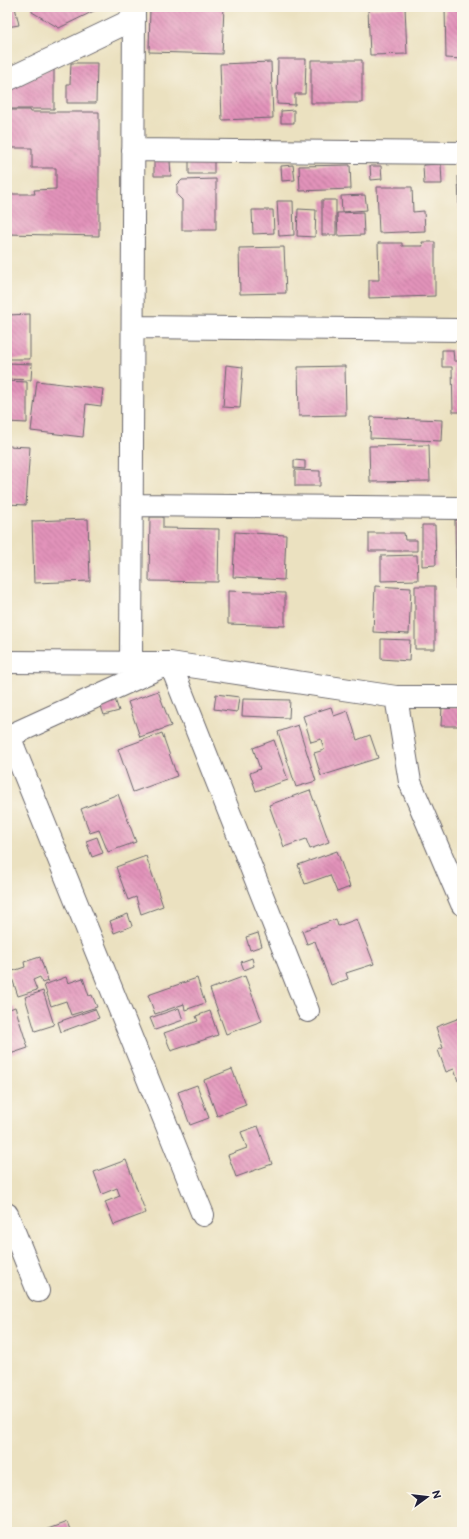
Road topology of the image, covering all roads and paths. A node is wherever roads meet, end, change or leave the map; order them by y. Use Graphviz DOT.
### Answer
graph roads {
  1 [pos="134,13"];
  2 [pos="7,80"];
  3 [pos="134,150"];
  4 [pos="462,153"];
  5 [pos="133,327"];
  6 [pos="462,330"];
  7 [pos="132,505"];
  8 [pos="462,508"];
  9 [pos="7,662"];
  10 [pos="131,663"];
  11 [pos="170,663"];
  12 [pos="396,697"];
  13 [pos="462,697"];
  14 [pos="8,736"];
  15 [pos="462,904"];
  16 [pos="308,1011"];
  17 [pos="7,1214"];
  18 [pos="204,1215"];
  19 [pos="38,1291"];
  1 -- 2 [label="street"];
  1 -- 3 [label="street"];
  3 -- 4 [label="street"];
  3 -- 5 [label="street"];
  5 -- 6 [label="street"];
  5 -- 7 [label="street"];
  7 -- 8 [label="street"];
  7 -- 10 [label="street"];
  9 -- 10 [label="street"];
  10 -- 11 [label="street"];
  11 -- 12 [label="street"];
  11 -- 14 [label="street"];
  11 -- 16 [label="street"];
  12 -- 13 [label="street"];
  12 -- 15 [label="street"];
  14 -- 18 [label="street"];
  17 -- 19 [label="street"];
}
